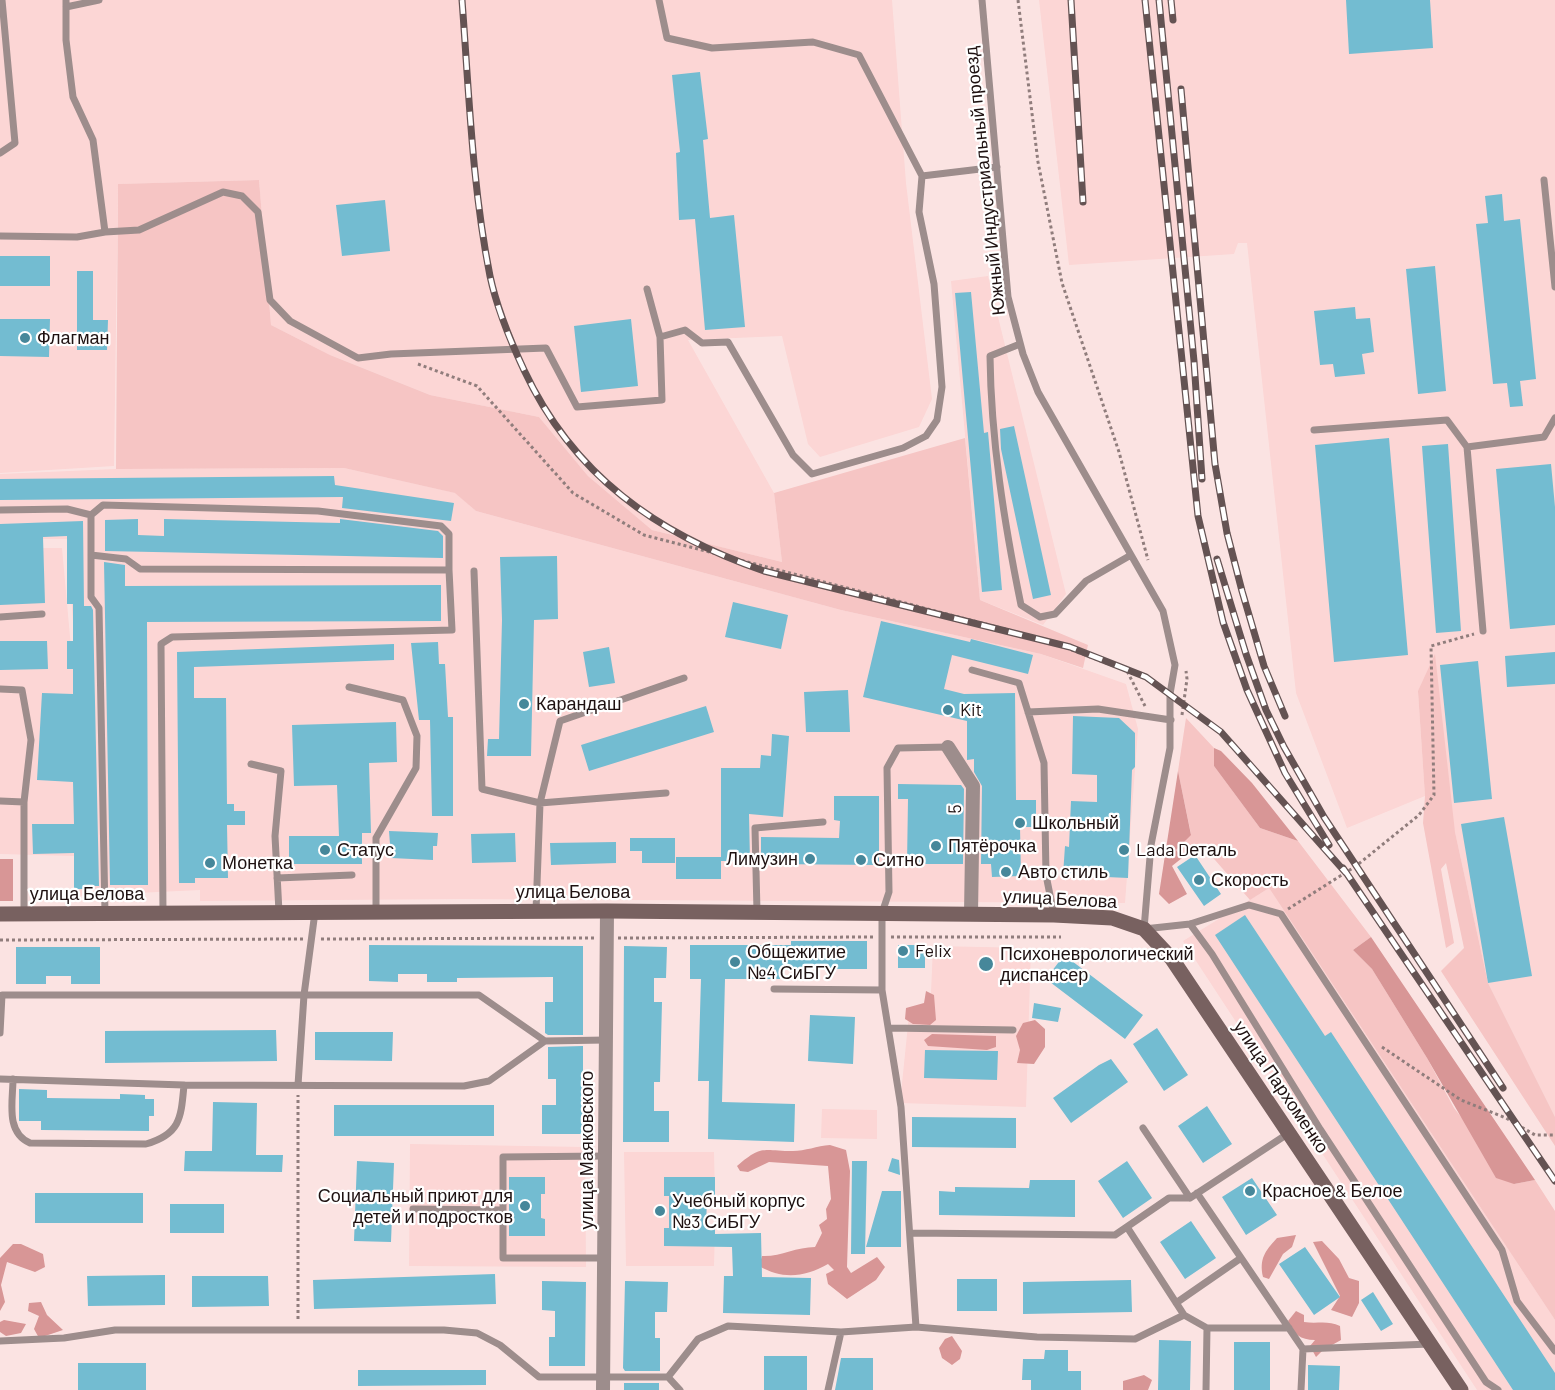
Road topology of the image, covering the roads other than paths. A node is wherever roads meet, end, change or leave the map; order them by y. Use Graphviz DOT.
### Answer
graph roads {
  1 [pos="2,0"];
  2 [pos="99,0"];
  3 [pos="659,0"];
  4 [pos="982,0"];
  5 [pos="66,3"];
  6 [pos="0,153"];
  7 [pos="997,167"];
  8 [pos="922,176"];
  9 [pos="1544,180"];
  10 [pos="105,232"];
  11 [pos="0,236"];
  12 [pos="1555,287"];
  13 [pos="647,289"];
  14 [pos="660,337"];
  15 [pos="1020,344"];
  16 [pos="1555,418"];
  17 [pos="1314,430"];
  18 [pos="1467,447"];
  19 [pos="0,510"];
  20 [pos="90,514"];
  21 [pos="91,555"];
  22 [pos="1131,555"];
  23 [pos="448,570"];
  24 [pos="474,571"];
  25 [pos="42,614"];
  26 [pos="0,617"];
  27 [pos="1483,632"];
  28 [pos="972,670"];
  29 [pos="684,678"];
  30 [pos="349,687"];
  31 [pos="0,688"];
  32 [pos="1028,712"];
  33 [pos="1171,720"];
  34 [pos="948,747"];
  35 [pos="251,764"];
  36 [pos="666,793"];
  37 [pos="0,801"];
  38 [pos="24,802"];
  39 [pos="540,803"];
  40 [pos="823,822"];
  41 [pos="352,875"];
  42 [pos="277,878"];
  43 [pos="536,911"];
  44 [pos="607,911"];
  45 [pos="315,912"];
  46 [pos="376,912"];
  47 [pos="757,912"];
  48 [pos="105,913"];
  49 [pos="163,913"];
  50 [pos="279,913"];
  51 [pos="882,913"];
  52 [pos="0,914"];
  53 [pos="24,914"];
  54 [pos="971,914"];
  55 [pos="1054,915"];
  56 [pos="1190,924"];
  57 [pos="1144,929"];
  58 [pos="774,989"];
  59 [pos="882,990"];
  60 [pos="304,995"];
  61 [pos="890,1028"];
  62 [pos="1014,1030"];
  63 [pos="0,1033"];
  64 [pos="606,1040"];
  65 [pos="545,1041"];
  66 [pos="0,1079"];
  67 [pos="14,1079"];
  68 [pos="184,1085"];
  69 [pos="298,1085"];
  70 [pos="1143,1128"];
  71 [pos="1289,1133"];
  72 [pos="605,1156"];
  73 [pos="1197,1193"];
  74 [pos="1190,1198"];
  75 [pos="412,1209"];
  76 [pos="503,1210"];
  77 [pos="1127,1227"];
  78 [pos="911,1233"];
  79 [pos="604,1258"];
  80 [pos="1241,1258"];
  81 [pos="1176,1303"];
  82 [pos="1184,1316"];
  83 [pos="916,1327"];
  84 [pos="1207,1328"];
  85 [pos="1289,1328"];
  86 [pos="841,1332"];
  87 [pos="0,1341"];
  88 [pos="1430,1344"];
  89 [pos="1303,1349"];
  90 [pos="1555,1351"];
  91 [pos="668,1377"];
  92 [pos="604,1383"];
  93 [pos="680,1390"];
  94 [pos="828,1390"];
  95 [pos="1206,1390"];
  96 [pos="1301,1390"];
  97 [pos="1461,1390"];
  98 [pos="1498,1390"];
  1 -- 6 [label="lane"];
  2 -- 5 [label="lane"];
  3 -- 8 [label="lane"];
  4 -- 7 [label="lane, Южный Индустриальный проезд"];
  5 -- 10 [label="lane"];
  7 -- 8 [label="lane"];
  7 -- 15 [label="lane, Южный Индустриальный проезд"];
  8 -- 14 [label="lane"];
  9 -- 12 [label="lane"];
  10 -- 11 [label="lane"];
  10 -- 14 [label="lane"];
  13 -- 14 [label="lane"];
  15 -- 22 [label="lane, Южный Индустриальный проезд"];
  15 -- 22 [label="lane"];
  16 -- 18 [label="lane"];
  17 -- 18 [label="lane"];
  18 -- 27 [label="lane"];
  19 -- 20 [label="lane"];
  20 -- 21 [label="lane"];
  20 -- 23 [label="lane"];
  21 -- 23 [label="lane"];
  21 -- 48 [label="lane"];
  22 -- 33 [label="lane, Южный Индустриальный проезд"];
  23 -- 49 [label="lane"];
  24 -- 39 [label="lane"];
  25 -- 26 [label="lane"];
  28 -- 32 [label="lane"];
  29 -- 39 [label="lane"];
  30 -- 46 [label="lane"];
  31 -- 38 [label="lane"];
  32 -- 33 [label="lane"];
  32 -- 55 [label="lane"];
  33 -- 57 [label="lane, Южный Индустриальный проезд"];
  34 -- 51 [label="lane"];
  34 -- 54 [label="street, 5"];
  35 -- 42 [label="lane"];
  36 -- 39 [label="lane"];
  37 -- 38 [label="lane"];
  38 -- 53 [label="lane"];
  39 -- 43 [label="lane"];
  40 -- 47 [label="lane"];
  41 -- 42 [label="lane"];
  42 -- 50 [label="lane"];
  43 -- 44 [label="main road, улица Белова"];
  43 -- 46 [label="main road, улица Белова"];
  44 -- 47 [label="main road, улица Белова"];
  44 -- 64 [label="street, улица Маяковского"];
  45 -- 46 [label="main road, улица Белова"];
  45 -- 50 [label="main road, улица Белова"];
  45 -- 60 [label="lane"];
  47 -- 51 [label="main road, улица Белова"];
  48 -- 49 [label="main road, улица Белова"];
  48 -- 53 [label="main road, улица Белова"];
  49 -- 50 [label="main road, улица Белова"];
  51 -- 54 [label="main road, улица Белова"];
  51 -- 59 [label="lane"];
  52 -- 53 [label="main road, улица Белова"];
  54 -- 55 [label="main road, улица Белова"];
  55 -- 57 [label="main road, улица Белова"];
  56 -- 57 [label="lane"];
  56 -- 90 [label="lane"];
  56 -- 98 [label="lane"];
  57 -- 71 [label="main road, улица Пархоменко"];
  58 -- 59 [label="lane"];
  59 -- 61 [label="lane"];
  60 -- 63 [label="lane"];
  60 -- 65 [label="lane"];
  60 -- 69 [label="lane"];
  61 -- 62 [label="lane"];
  61 -- 78 [label="lane"];
  64 -- 65 [label="lane"];
  64 -- 72 [label="street, улица Маяковского"];
  65 -- 69 [label="lane"];
  66 -- 67 [label="lane"];
  67 -- 68 [label="lane"];
  67 -- 68 [label="lane"];
  68 -- 69 [label="lane"];
  70 -- 74 [label="lane"];
  71 -- 73 [label="lane"];
  71 -- 88 [label="main road, улица Пархоменко"];
  72 -- 76 [label="lane"];
  72 -- 79 [label="street, улица Маяковского"];
  73 -- 74 [label="lane"];
  73 -- 80 [label="lane"];
  74 -- 77 [label="lane"];
  75 -- 76 [label="lane"];
  76 -- 79 [label="lane"];
  77 -- 78 [label="lane"];
  77 -- 81 [label="lane"];
  78 -- 83 [label="lane"];
  79 -- 92 [label="street, улица Маяковского"];
  80 -- 81 [label="lane"];
  80 -- 85 [label="lane"];
  81 -- 82 [label="lane"];
  82 -- 83 [label="lane"];
  82 -- 84 [label="lane"];
  83 -- 86 [label="lane"];
  84 -- 85 [label="lane"];
  84 -- 95 [label="lane"];
  85 -- 89 [label="lane"];
  86 -- 91 [label="lane"];
  86 -- 94 [label="lane"];
  87 -- 92 [label="lane"];
  88 -- 89 [label="lane"];
  88 -- 97 [label="main road, улица Пархоменко"];
  89 -- 96 [label="lane"];
  91 -- 92 [label="lane"];
  91 -- 93 [label="lane"];
}
